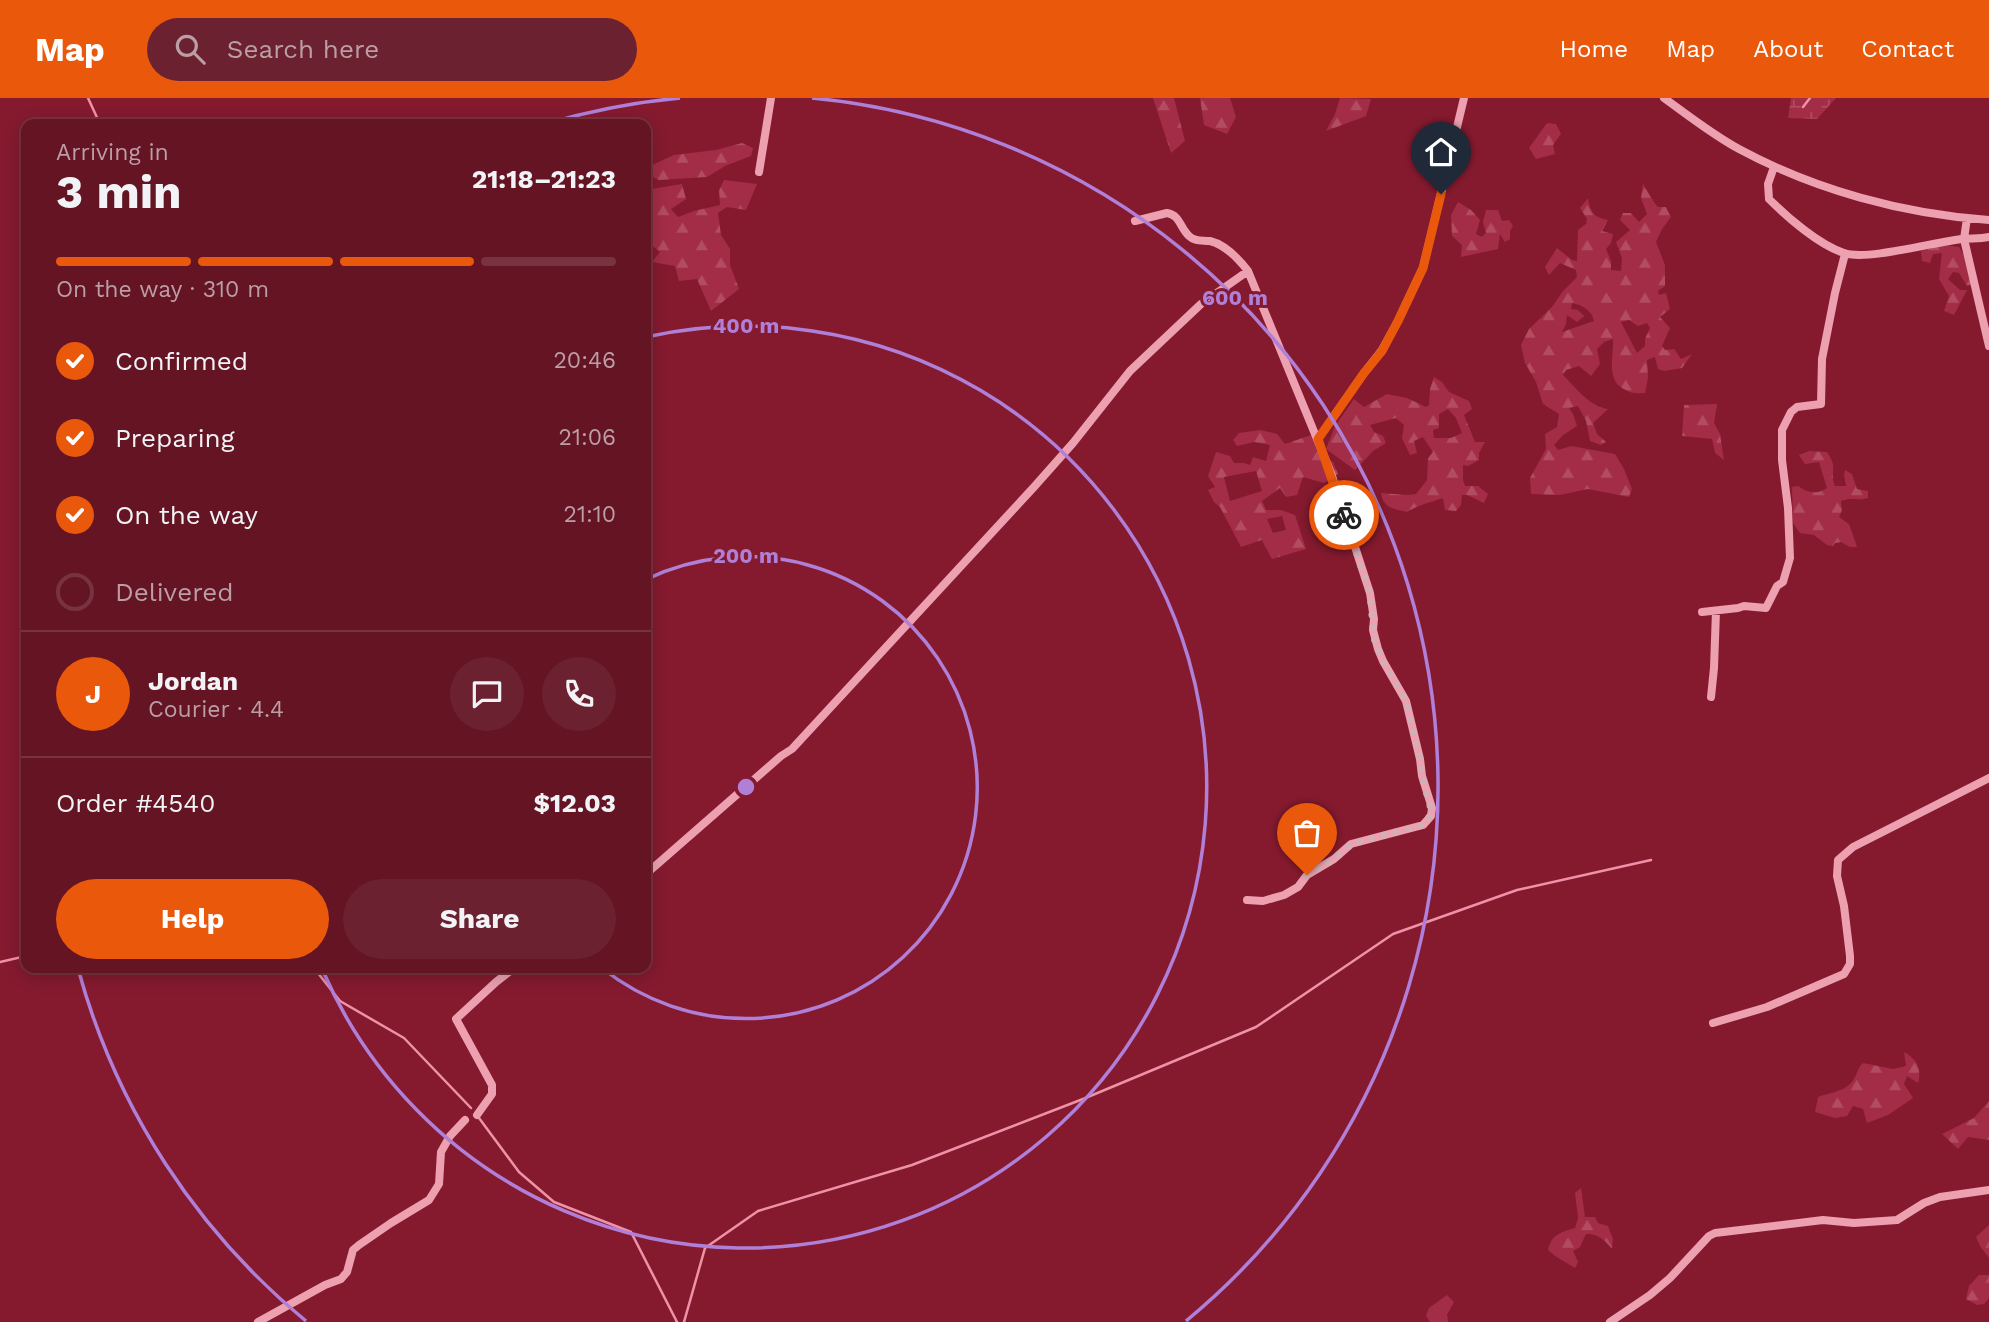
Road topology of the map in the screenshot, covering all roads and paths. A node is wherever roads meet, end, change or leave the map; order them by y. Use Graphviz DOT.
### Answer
graph roads {
  1 [pos="771,98"];
  2 [pos="1464,98"];
  3 [pos="1664,98"];
  4 [pos="1774,167"];
  5 [pos="759,172"];
  6 [pos="1967,218"];
  7 [pos="1989,219"];
  8 [pos="1135,221"];
  9 [pos="1989,236"];
  10 [pos="1964,239"];
  11 [pos="1845,254"];
  12 [pos="1248,271"];
  13 [pos="1989,346"];
  14 [pos="1318,439"];
  15 [pos="1716,611"];
  16 [pos="1702,612"];
  17 [pos="1711,697"];
  18 [pos="1989,778"];
  19 [pos="651,870"];
  20 [pos="1247,901"];
  21 [pos="508,973"];
  22 [pos="1713,1023"];
  23 [pos="477,1115"];
  24 [pos="465,1120"];
  25 [pos="1989,1190"];
  26 [pos="258,1322"];
  27 [pos="1610,1322"];
  1 -- 5 [label="street"];
  2 -- 14 [label="street"];
  3 -- 4 [label="street"];
  4 -- 6 [label="street"];
  4 -- 11 [label="street"];
  6 -- 7 [label="street"];
  6 -- 10 [label="street"];
  8 -- 12 [label="street"];
  9 -- 10 [label="street"];
  10 -- 11 [label="street"];
  10 -- 13 [label="street"];
  11 -- 15 [label="street"];
  12 -- 14 [label="street"];
  12 -- 19 [label="street"];
  14 -- 20 [label="street"];
  15 -- 16 [label="street"];
  15 -- 17 [label="street"];
  18 -- 22 [label="street"];
  21 -- 23 [label="street"];
  24 -- 26 [label="street"];
  25 -- 27 [label="street"];
}
